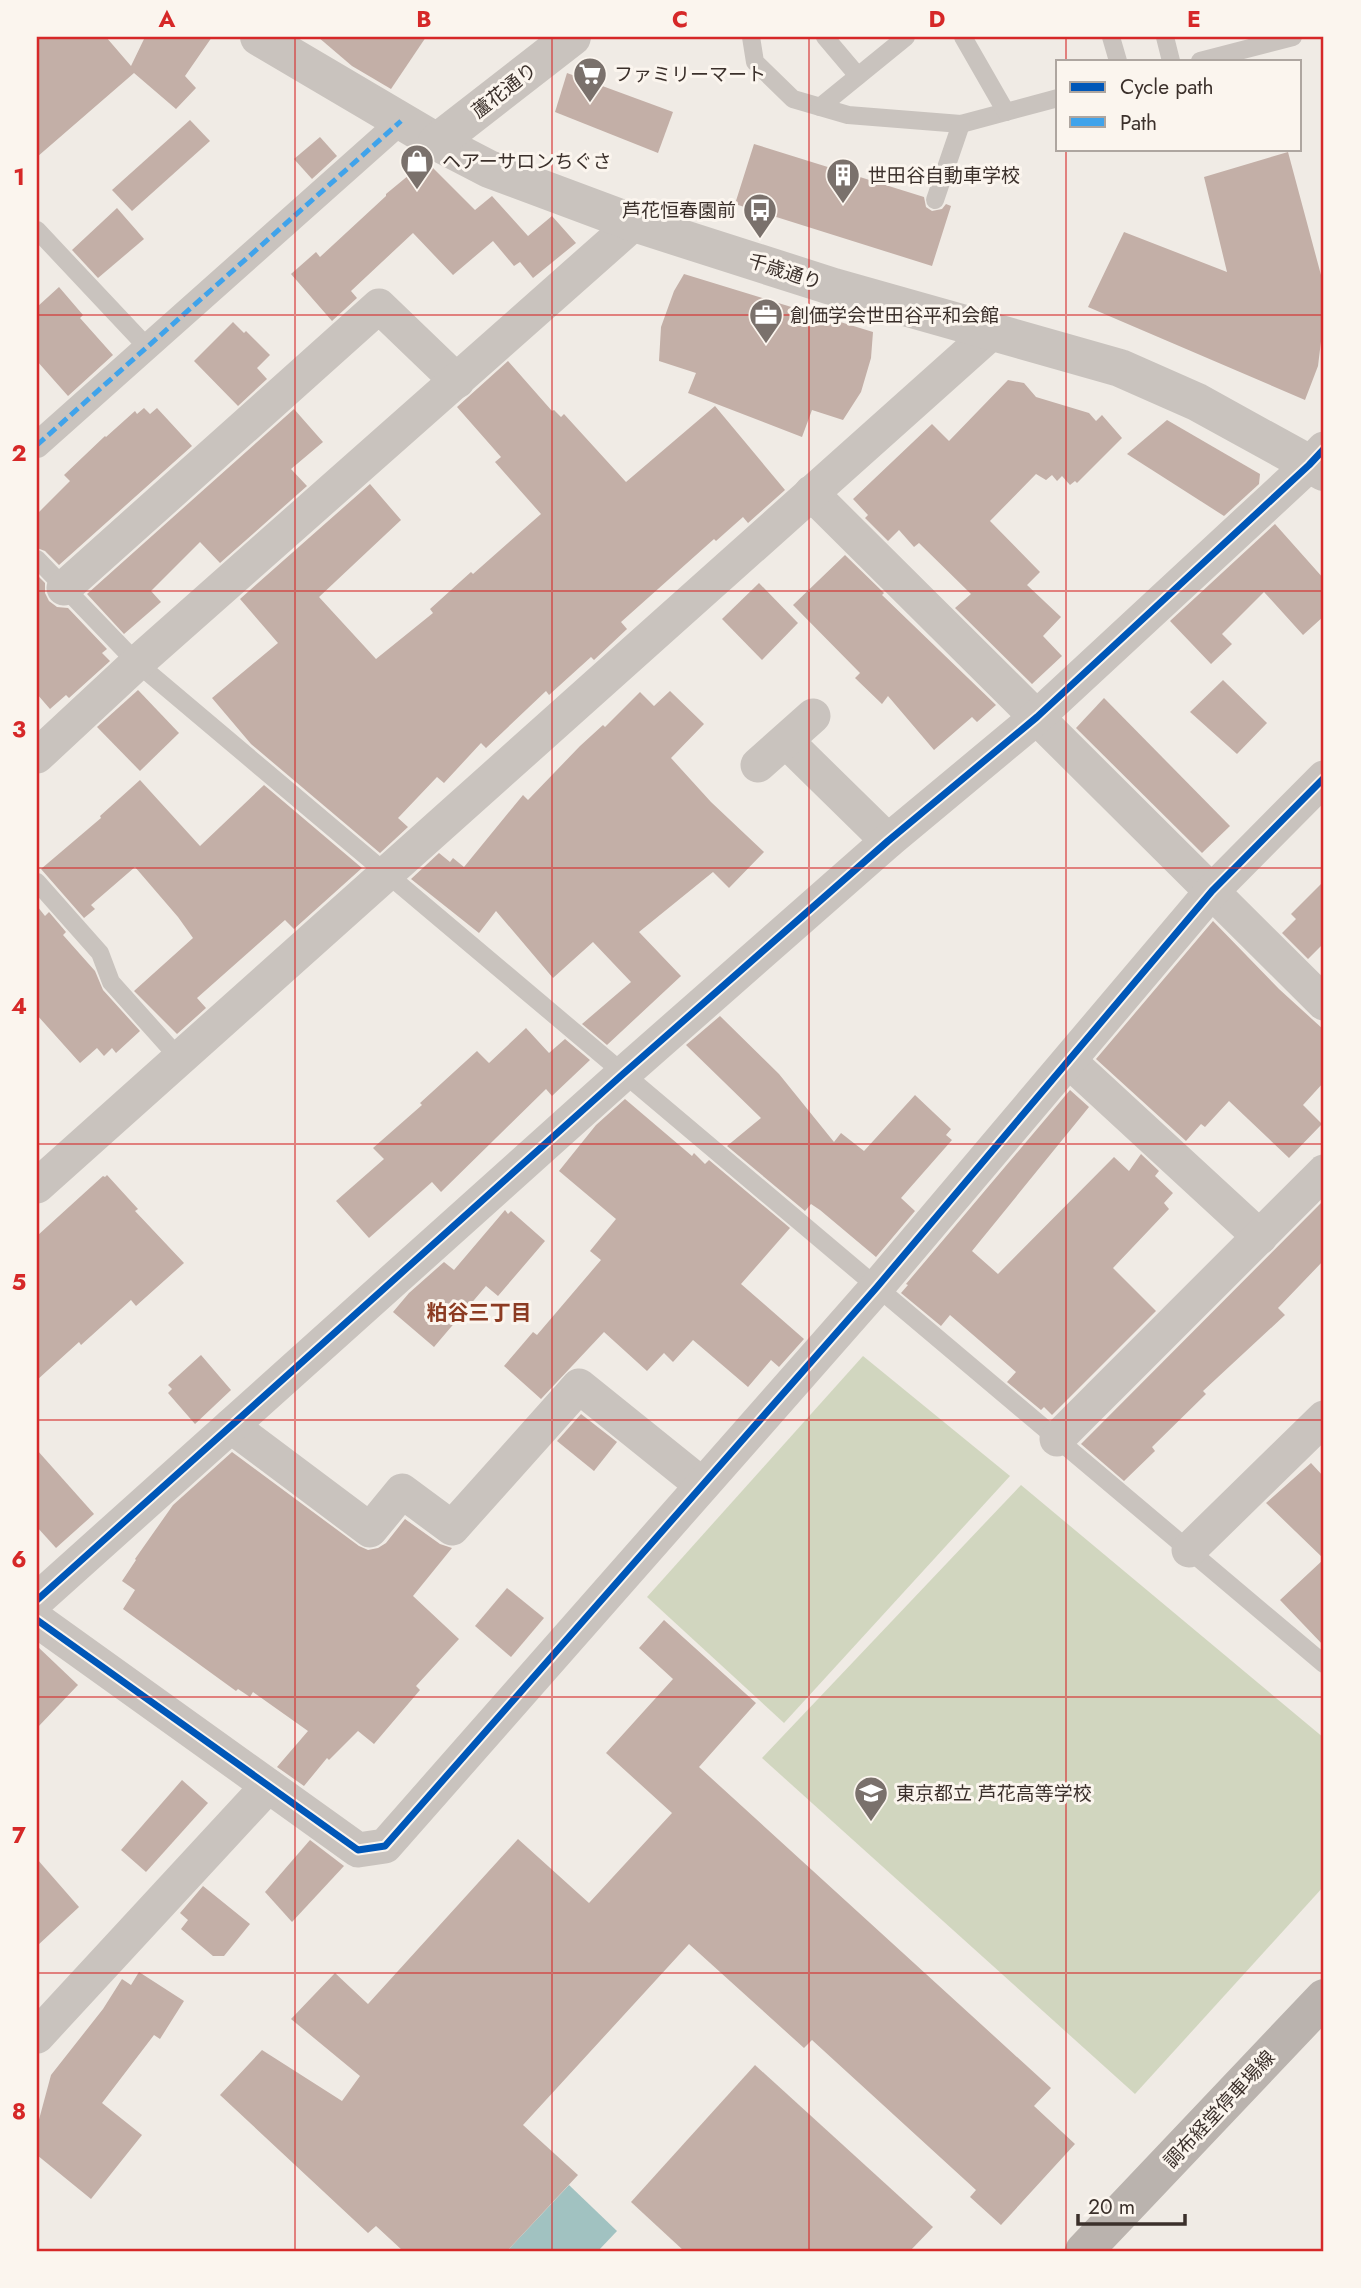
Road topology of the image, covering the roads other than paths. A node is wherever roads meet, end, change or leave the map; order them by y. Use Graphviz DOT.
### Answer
graph roads {
  1 [pos="259,37"];
  2 [pos="751,37"];
  3 [pos="825,37"];
  4 [pos="906,37"];
  5 [pos="963,37"];
  6 [pos="1111,37"];
  7 [pos="1165,37"];
  8 [pos="1286,38"];
  9 [pos="1256,41"];
  10 [pos="554,42"];
  11 [pos="1118,60"];
  12 [pos="1171,60"];
  13 [pos="1203,60"];
  14 [pos="858,76"];
  15 [pos="1056,99"];
  16 [pos="820,107"];
  17 [pos="1006,112"];
  18 [pos="401,121"];
  19 [pos="961,124"];
  20 [pos="437,142"];
  21 [pos="935,200"];
  22 [pos="634,223"];
  23 [pos="37,230"];
  24 [pos="992,331"];
  25 [pos="148,348"];
  26 [pos="457,381"];
  27 [pos="37,445"];
  28 [pos="1319,462"];
  29 [pos="811,492"];
  30 [pos="37,559"];
  31 [pos="64,588"];
  32 [pos="137,663"];
  33 [pos="813,716"];
  34 [pos="1037,717"];
  35 [pos="786,741"];
  36 [pos="37,756"];
  37 [pos="758,765"];
  38 [pos="1324,778"];
  39 [pos="888,841"];
  40 [pos="385,873"];
  41 [pos="37,882"];
  42 [pos="1212,891"];
  43 [pos="1324,1003"];
  44 [pos="179,1058"];
  45 [pos="1069,1061"];
  46 [pos="623,1074"];
  47 [pos="1324,1172"];
  48 [pos="37,1186"];
  49 [pos="1261,1237"];
  50 [pos="877,1287"];
  51 [pos="231,1426"];
  52 [pos="1319,1433"];
  53 [pos="1057,1439"];
  54 [pos="702,1485"];
  55 [pos="1189,1550"];
  56 [pos="37,1600"];
  57 [pos="37,1620"];
  58 [pos="1324,1664"];
  59 [pos="268,1786"];
  60 [pos="1324,1998"];
  61 [pos="37,2036"];
  62 [pos="1084,2251"];
  1 -- 18 [label="street, 千歳通り"];
  2 -- 16 [label="lane"];
  3 -- 14 [label="lane"];
  4 -- 14 [label="lane"];
  5 -- 17 [label="lane"];
  6 -- 11 [label="lane"];
  7 -- 12 [label="lane"];
  8 -- 9 [label="lane"];
  9 -- 13 [label="lane"];
  10 -- 20 [label="street, 蘆花通り"];
  14 -- 16 [label="lane"];
  15 -- 17 [label="lane"];
  16 -- 19 [label="lane"];
  17 -- 19 [label="lane"];
  18 -- 20 [label="street, 千歳通り"];
  18 -- 25 [label="street"];
  19 -- 21 [label="lane"];
  20 -- 22 [label="street, 千歳通り"];
  22 -- 24 [label="street, 千歳通り"];
  22 -- 26 [label="street"];
  23 -- 25 [label="lane"];
  24 -- 28 [label="street, 千歳通り"];
  24 -- 29 [label="street"];
  25 -- 27 [label="street"];
  26 -- 31 [label="street"];
  26 -- 32 [label="street"];
  28 -- 34 [label="street"];
  29 -- 34 [label="street"];
  29 -- 40 [label="street"];
  30 -- 31 [label="lane"];
  31 -- 32 [label="lane"];
  32 -- 36 [label="street"];
  32 -- 40 [label="lane"];
  33 -- 35 [label="street"];
  34 -- 39 [label="street"];
  34 -- 42 [label="street"];
  35 -- 37 [label="street"];
  35 -- 39 [label="street"];
  38 -- 42 [label="street"];
  39 -- 46 [label="street"];
  40 -- 44 [label="street"];
  40 -- 46 [label="lane"];
  41 -- 44 [label="lane"];
  42 -- 43 [label="street"];
  42 -- 45 [label="street"];
  44 -- 48 [label="street"];
  45 -- 49 [label="street"];
  45 -- 50 [label="street"];
  46 -- 50 [label="lane"];
  46 -- 51 [label="street"];
  47 -- 49 [label="street"];
  49 -- 53 [label="street"];
  50 -- 53 [label="lane"];
  50 -- 54 [label="street"];
  51 -- 54 [label="street"];
  51 -- 56 [label="street"];
  52 -- 55 [label="street"];
  53 -- 55 [label="lane"];
  54 -- 59 [label="street"];
  55 -- 58 [label="lane"];
  57 -- 59 [label="street"];
  59 -- 61 [label="street"];
  60 -- 62 [label="main road, 調布経堂停車場線"];
}
